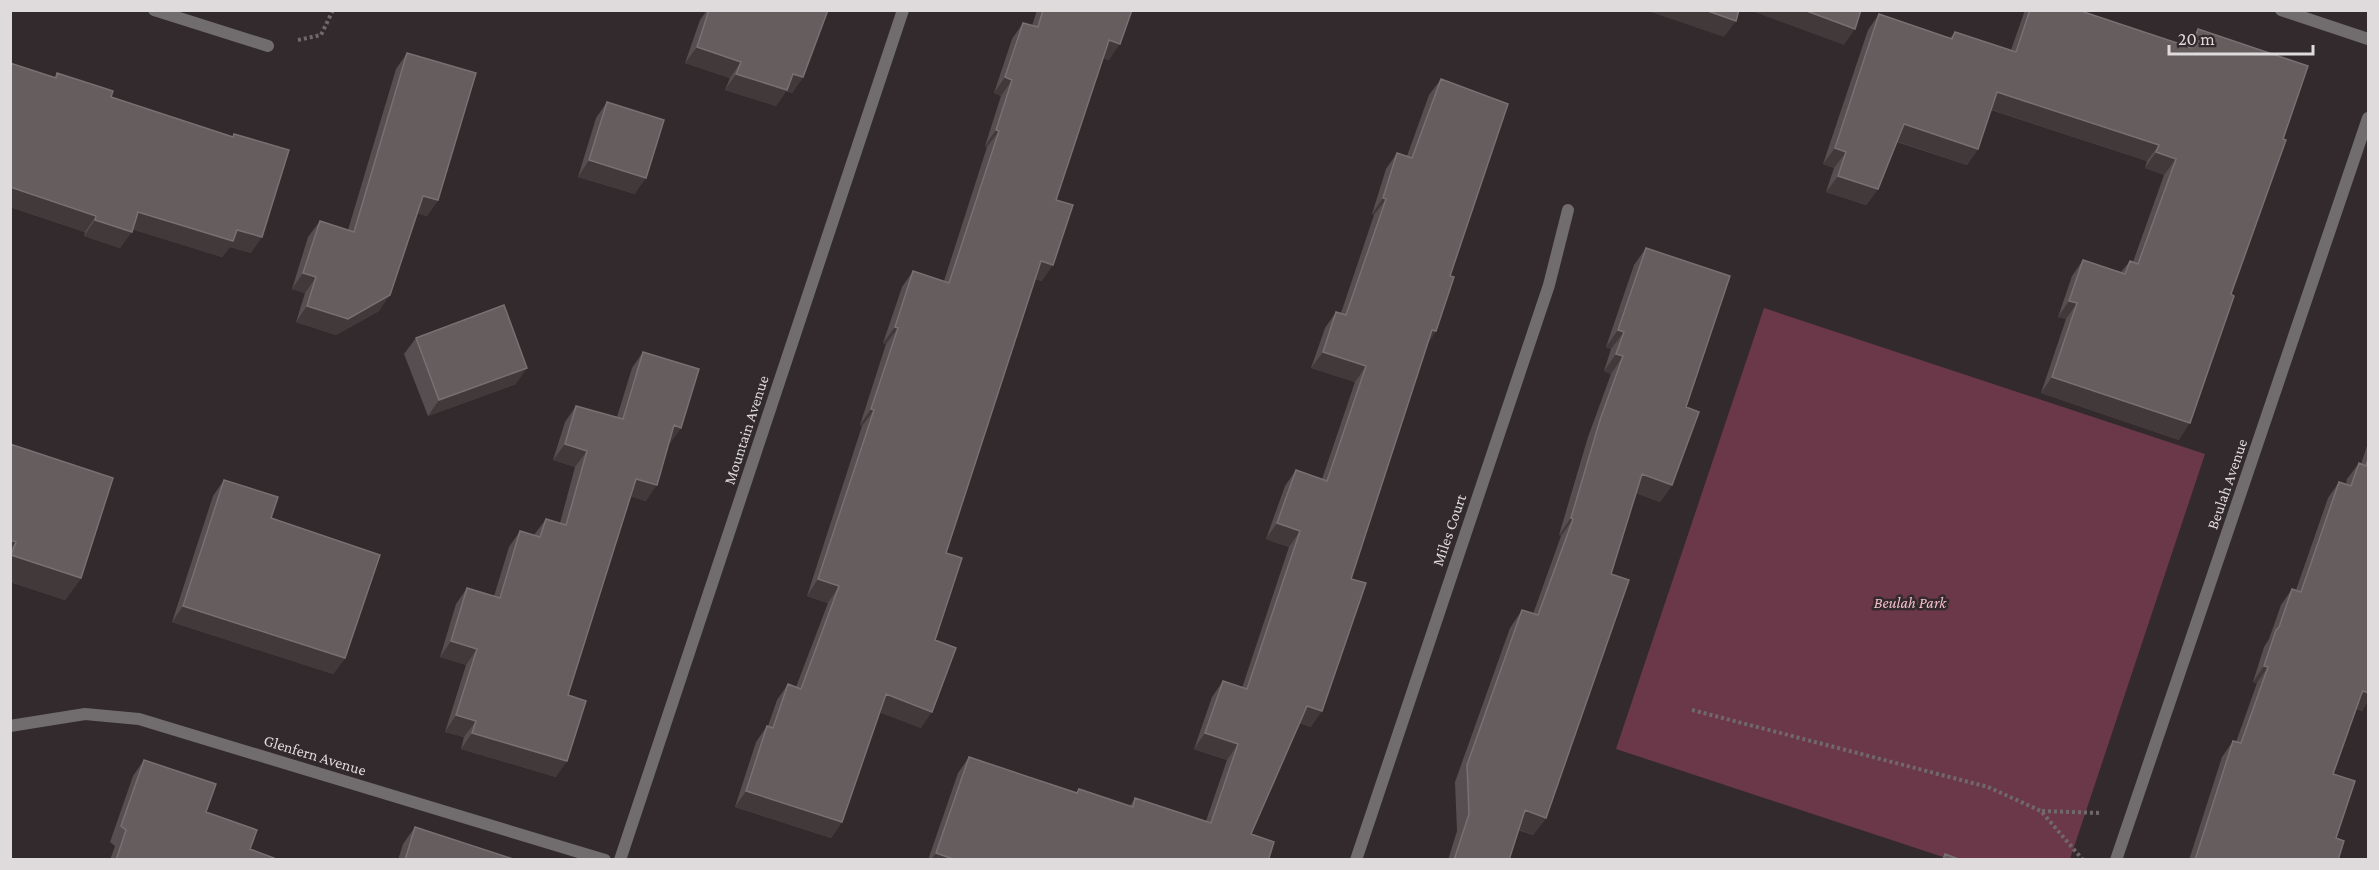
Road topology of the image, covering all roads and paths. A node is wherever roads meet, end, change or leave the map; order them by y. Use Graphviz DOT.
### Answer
graph roads {
  1 [pos="154,10"];
  2 [pos="333,10"];
  3 [pos="903,10"];
  4 [pos="2281,10"];
  5 [pos="2368,39"];
  6 [pos="268,46"];
  7 [pos="2368,118"];
  8 [pos="1568,210"];
  9 [pos="1692,710"];
  10 [pos="10,726"];
  11 [pos="2134,807"];
  12 [pos="2041,811"];
  13 [pos="605,860"];
  14 [pos="620,860"];
  15 [pos="1356,860"];
  16 [pos="2083,860"];
  17 [pos="2116,860"];
  1 -- 6 [label="street"];
  2 -- 6 [label="path"];
  3 -- 14 [label="street, Mountain Avenue"];
  4 -- 5 [label="street"];
  7 -- 11 [label="street, Beulah Avenue"];
  8 -- 15 [label="street, Miles Court"];
  9 -- 12 [label="path"];
  10 -- 13 [label="street, Glenfern Avenue"];
  11 -- 12 [label="path"];
  11 -- 17 [label="street, Beulah Avenue"];
  12 -- 16 [label="path"];
}
